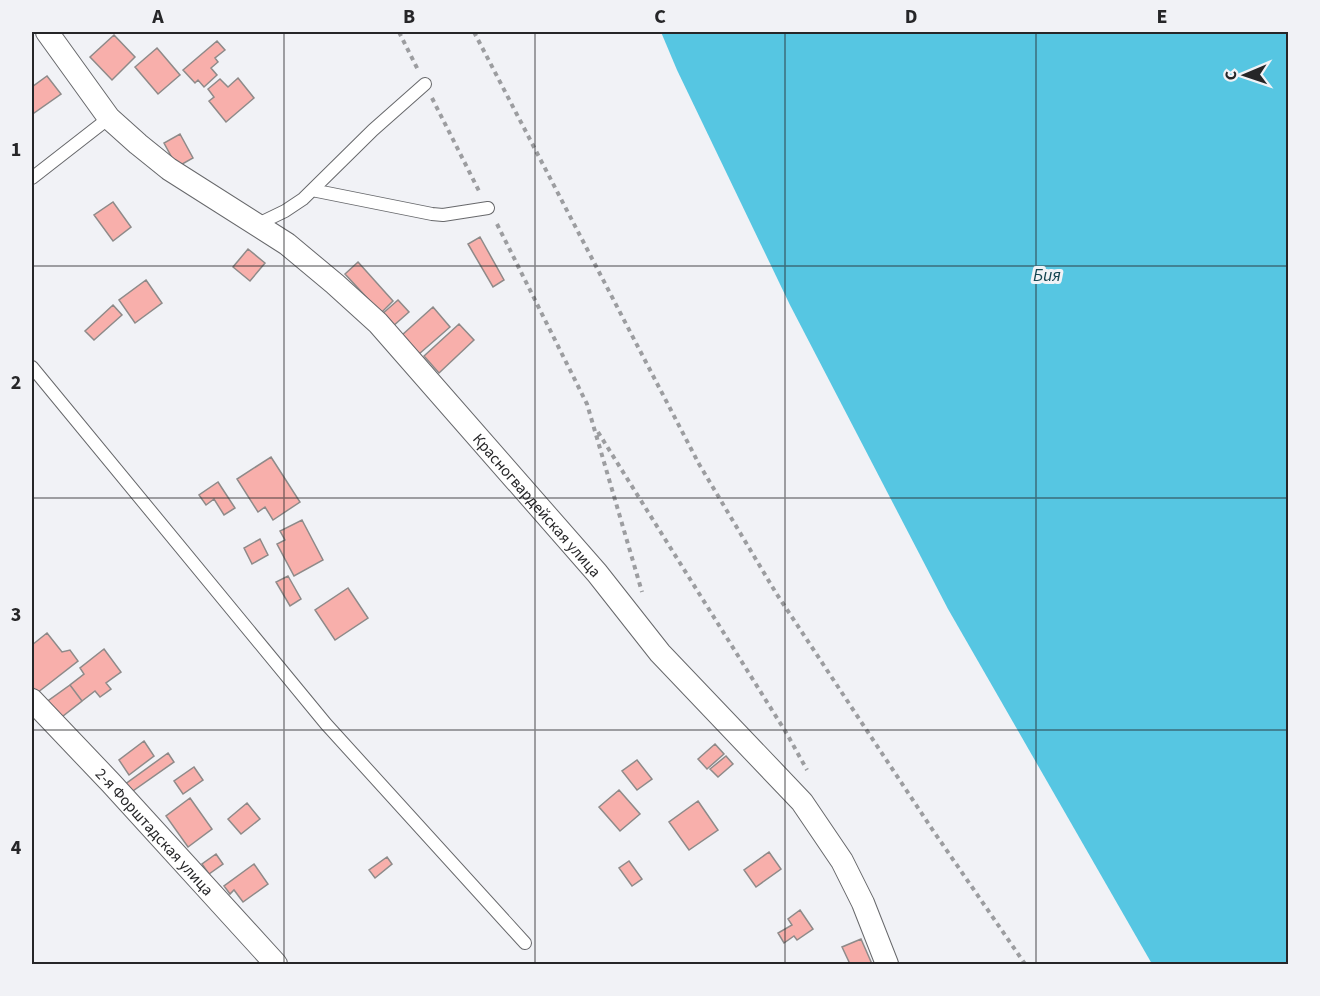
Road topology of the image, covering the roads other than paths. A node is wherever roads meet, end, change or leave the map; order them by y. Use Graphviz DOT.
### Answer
graph roads {
  1 [pos="47,32"];
  2 [pos="425,84"];
  3 [pos="109,118"];
  4 [pos="32,178"];
  5 [pos="312,190"];
  6 [pos="488,208"];
  7 [pos="256,225"];
  8 [pos="32,367"];
  9 [pos="32,700"];
  10 [pos="525,943"];
  11 [pos="276,964"];
  12 [pos="887,964"];
  1 -- 3 [label="street, Красногвардейская улица"];
  2 -- 5 [label="lane"];
  3 -- 4 [label="lane"];
  3 -- 7 [label="street, Красногвардейская улица"];
  5 -- 6 [label="lane"];
  5 -- 7 [label="lane"];
  7 -- 12 [label="street, Красногвардейская улица"];
  8 -- 10 [label="lane"];
  9 -- 11 [label="street, 2-я Форштадская улица"];
}
